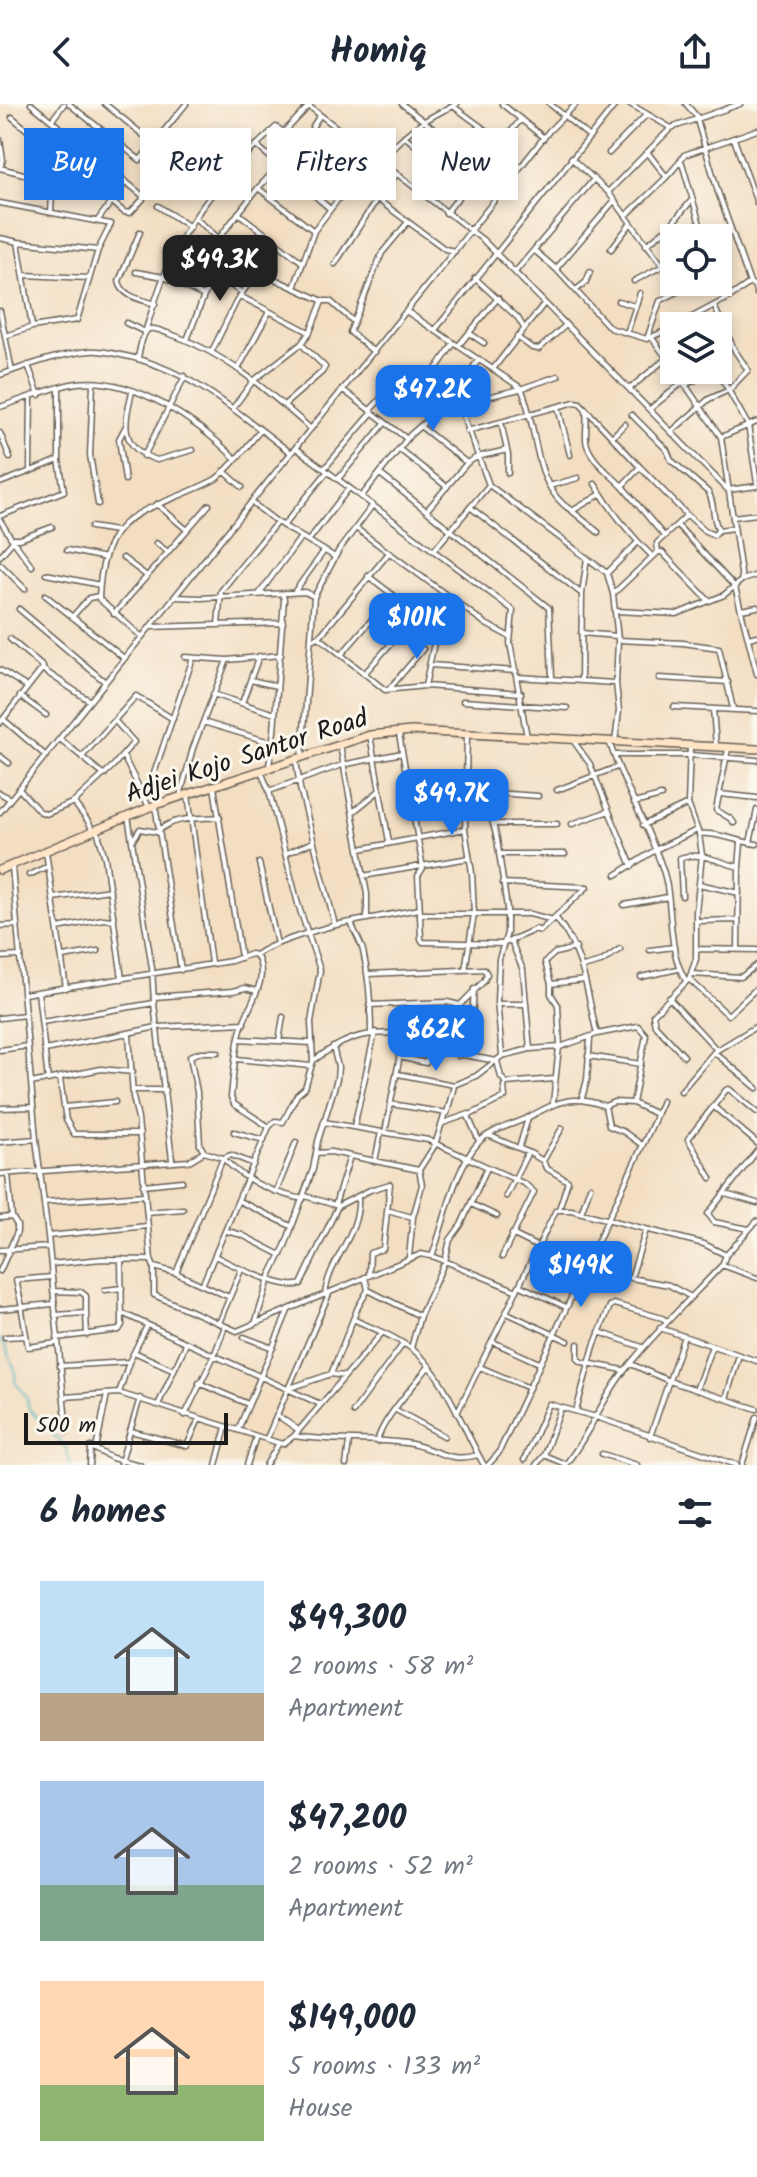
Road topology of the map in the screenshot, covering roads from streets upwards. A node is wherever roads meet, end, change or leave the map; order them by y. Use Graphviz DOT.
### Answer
graph roads {
  1 [pos="31,104"];
  2 [pos="67,104"];
  3 [pos="105,104"];
  4 [pos="186,104"];
  5 [pos="402,104"];
  6 [pos="502,104"];
  7 [pos="550,104"];
  8 [pos="576,104"];
  9 [pos="616,104"];
  10 [pos="630,104"];
  11 [pos="686,104"];
  12 [pos="740,104"];
  13 [pos="455,105"];
  14 [pos="307,106"];
  15 [pos="731,106"];
  16 [pos="647,114"];
  17 [pos="320,115"];
  18 [pos="564,116"];
  19 [pos="12,117"];
  20 [pos="521,119"];
  21 [pos="698,119"];
  22 [pos="52,120"];
  23 [pos="423,121"];
  24 [pos="480,127"];
  25 [pos="166,128"];
  26 [pos="288,128"];
  27 [pos="312,128"];
  28 [pos="337,128"];
  29 [pos="514,128"];
  30 [pos="671,128"];
  31 [pos="757,130"];
  32 [pos="140,132"];
  33 [pos="267,135"];
  34 [pos="404,136"];
  35 [pos="590,137"];
  36 [pos="544,138"];
  37 [pos="734,139"];
  38 [pos="0,140"];
  39 [pos="412,142"];
  40 [pos="256,145"];
  41 [pos="396,145"];
  42 [pos="706,148"];
  43 [pos="609,153"];
  44 [pos="648,153"];
  45 [pos="267,155"];
  46 [pos="571,158"];
  47 [pos="140,160"];
  48 [pos="682,163"];
  49 [pos="0,168"];
  50 [pos="518,171"];
  51 [pos="24,173"];
  52 [pos="396,175"];
  53 [pos="665,175"];
  54 [pos="267,179"];
  55 [pos="594,179"];
  56 [pos="125,183"];
  57 [pos="258,188"];
  58 [pos="608,192"];
  59 [pos="52,200"];
  60 [pos="320,200"];
  61 [pos="336,200"];
  62 [pos="376,200"];
  63 [pos="378,200"];
  64 [pos="456,200"];
  65 [pos="496,200"];
  66 [pos="111,201"];
  67 [pos="614,201"];
  68 [pos="691,201"];
  69 [pos="0,203"];
  70 [pos="757,203"];
  71 [pos="158,206"];
  72 [pos="329,208"];
  73 [pos="51,211"];
  74 [pos="238,213"];
  75 [pos="446,213"];
  76 [pos="626,216"];
  77 [pos="196,219"];
  78 [pos="98,220"];
  79 [pos="409,222"];
  80 [pos="631,223"];
  81 [pos="672,224"];
  82 [pos="699,224"];
  83 [pos="190,227"];
  84 [pos="472,230"];
  85 [pos="314,231"];
  86 [pos="140,232"];
  87 [pos="660,234"];
  88 [pos="0,238"];
  89 [pos="219,238"];
  90 [pos="18,242"];
  91 [pos="646,245"];
  92 [pos="177,248"];
  93 [pos="445,249"];
  94 [pos="611,249"];
  95 [pos="98,250"];
  96 [pos="534,250"];
  97 [pos="455,251"];
  98 [pos="496,252"];
  99 [pos="447,261"];
  100 [pos="302,262"];
  101 [pos="660,262"];
  102 [pos="335,264"];
  103 [pos="660,268"];
  104 [pos="556,269"];
  105 [pos="257,271"];
  106 [pos="136,272"];
  107 [pos="516,272"];
  108 [pos="590,272"];
  109 [pos="25,275"];
  110 [pos="215,275"];
  111 [pos="164,277"];
  112 [pos="88,278"];
  113 [pos="475,278"];
  114 [pos="634,281"];
  115 [pos="750,283"];
  116 [pos="294,288"];
  117 [pos="576,290"];
  118 [pos="640,293"];
  119 [pos="241,294"];
  120 [pos="757,294"];
  121 [pos="204,296"];
  122 [pos="669,296"];
  123 [pos="724,296"];
  124 [pos="498,298"];
  125 [pos="725,300"];
  126 [pos="323,301"];
  127 [pos="618,301"];
  128 [pos="155,304"];
  129 [pos="544,304"];
  130 [pos="714,306"];
  131 [pos="635,307"];
  132 [pos="0,311"];
  133 [pos="406,311"];
  134 [pos="269,312"];
  135 [pos="702,312"];
  136 [pos="717,312"];
  137 [pos="353,321"];
  138 [pos="126,323"];
  139 [pos="566,325"];
  140 [pos="32,327"];
  141 [pos="525,328"];
  142 [pos="435,330"];
  143 [pos="145,332"];
  144 [pos="310,332"];
  145 [pos="469,333"];
  146 [pos="627,333"];
  147 [pos="660,333"];
  148 [pos="5,336"];
  149 [pos="517,337"];
  150 [pos="649,339"];
  151 [pos="187,340"];
  152 [pos="484,343"];
  153 [pos="732,343"];
  154 [pos="301,344"];
  155 [pos="456,344"];
  156 [pos="660,349"];
  157 [pos="212,351"];
  158 [pos="374,352"];
  159 [pos="138,357"];
  160 [pos="479,359"];
  161 [pos="28,365"];
  162 [pos="660,366"];
  163 [pos="436,369"];
  164 [pos="493,369"];
  165 [pos="237,370"];
  166 [pos="403,370"];
  167 [pos="12,371"];
  168 [pos="0,375"];
  169 [pos="185,376"];
  170 [pos="558,376"];
  171 [pos="253,381"];
  172 [pos="93,384"];
  173 [pos="683,384"];
  174 [pos="685,384"];
  175 [pos="725,384"];
  176 [pos="446,387"];
  177 [pos="59,389"];
  178 [pos="342,389"];
  179 [pos="520,389"];
  180 [pos="629,389"];
  181 [pos="729,390"];
  182 [pos="132,392"];
  183 [pos="39,395"];
  184 [pos="31,397"];
  185 [pos="453,397"];
  186 [pos="459,404"];
  187 [pos="284,405"];
  188 [pos="700,406"];
  189 [pos="0,407"];
  190 [pos="171,407"];
  191 [pos="558,407"];
  192 [pos="233,408"];
  193 [pos="585,409"];
  194 [pos="650,409"];
  195 [pos="371,411"];
  196 [pos="632,415"];
  197 [pos="528,416"];
  198 [pos="501,422"];
  199 [pos="757,422"];
  200 [pos="385,423"];
  201 [pos="625,424"];
  202 [pos="748,425"];
  203 [pos="126,426"];
  204 [pos="420,426"];
  205 [pos="311,429"];
  206 [pos="261,430"];
  207 [pos="467,431"];
  208 [pos="671,432"];
  209 [pos="0,433"];
  210 [pos="612,437"];
  211 [pos="721,437"];
  212 [pos="407,439"];
  213 [pos="296,448"];
  214 [pos="399,449"];
  215 [pos="193,450"];
  216 [pos="507,450"];
  217 [pos="291,453"];
  218 [pos="570,455"];
  219 [pos="144,456"];
  220 [pos="477,457"];
  221 [pos="10,458"];
  222 [pos="235,458"];
  223 [pos="59,460"];
  224 [pos="467,463"];
  225 [pos="640,467"];
  226 [pos="30,469"];
  227 [pos="326,470"];
  228 [pos="224,471"];
  229 [pos="508,473"];
  230 [pos="380,474"];
  231 [pos="578,478"];
  232 [pos="338,479"];
  233 [pos="125,480"];
  234 [pos="0,483"];
  235 [pos="595,484"];
  236 [pos="757,484"];
  237 [pos="489,485"];
  238 [pos="549,486"];
  239 [pos="622,486"];
  240 [pos="242,487"];
  241 [pos="447,487"];
  242 [pos="349,488"];
  243 [pos="728,490"];
  244 [pos="601,494"];
  245 [pos="361,497"];
  246 [pos="251,502"];
  247 [pos="98,504"];
  248 [pos="157,504"];
  249 [pos="209,505"];
  250 [pos="372,506"];
  251 [pos="470,507"];
  252 [pos="427,510"];
  253 [pos="572,511"];
  254 [pos="685,513"];
  255 [pos="757,514"];
  256 [pos="733,517"];
  257 [pos="0,518"];
  258 [pos="277,522"];
  259 [pos="677,525"];
  260 [pos="283,526"];
  261 [pos="52,527"];
  262 [pos="91,527"];
  263 [pos="734,528"];
  264 [pos="357,529"];
  265 [pos="187,530"];
  266 [pos="452,530"];
  267 [pos="719,530"];
  268 [pos="116,531"];
  269 [pos="598,532"];
  270 [pos="664,536"];
  271 [pos="301,537"];
  272 [pos="13,541"];
  273 [pos="309,541"];
  274 [pos="638,542"];
  275 [pos="156,543"];
  276 [pos="67,550"];
  277 [pos="434,550"];
  278 [pos="324,551"];
  279 [pos="168,552"];
  280 [pos="658,552"];
  281 [pos="388,554"];
  282 [pos="0,556"];
  283 [pos="335,557"];
  284 [pos="653,557"];
  285 [pos="105,558"];
  286 [pos="123,558"];
  287 [pos="587,558"];
  288 [pos="0,564"];
  289 [pos="32,566"];
  290 [pos="607,573"];
  291 [pos="46,574"];
  292 [pos="757,575"];
  293 [pos="147,576"];
  294 [pos="368,576"];
  295 [pos="742,580"];
  296 [pos="100,585"];
  297 [pos="735,587"];
  298 [pos="25,589"];
  299 [pos="294,592"];
  300 [pos="259,594"];
  301 [pos="282,594"];
  302 [pos="582,594"];
  303 [pos="613,594"];
  304 [pos="45,595"];
  305 [pos="393,595"];
  306 [pos="99,596"];
  307 [pos="177,597"];
  308 [pos="219,597"];
  309 [pos="314,597"];
  310 [pos="709,601"];
  311 [pos="757,607"];
  312 [pos="19,609"];
  313 [pos="741,610"];
  314 [pos="616,611"];
  315 [pos="418,613"];
  316 [pos="114,614"];
  317 [pos="72,617"];
  318 [pos="283,623"];
  319 [pos="218,625"];
  320 [pos="434,626"];
  321 [pos="150,627"];
  322 [pos="581,633"];
  323 [pos="757,636"];
  324 [pos="142,637"];
  325 [pos="319,637"];
  326 [pos="510,637"];
  327 [pos="617,638"];
  328 [pos="748,638"];
  329 [pos="10,639"];
  330 [pos="311,640"];
  331 [pos="434,643"];
  332 [pos="125,645"];
  333 [pos="423,649"];
  334 [pos="130,650"];
  335 [pos="281,655"];
  336 [pos="341,655"];
  337 [pos="259,656"];
  338 [pos="185,657"];
  339 [pos="124,658"];
  340 [pos="193,658"];
  341 [pos="227,660"];
  342 [pos="430,665"];
  343 [pos="42,669"];
  344 [pos="0,670"];
  345 [pos="364,674"];
  346 [pos="517,674"];
  347 [pos="757,674"];
  348 [pos="552,677"];
  349 [pos="659,678"];
  350 [pos="251,680"];
  351 [pos="581,680"];
  352 [pos="104,681"];
  353 [pos="728,682"];
  354 [pos="616,683"];
  355 [pos="277,686"];
  356 [pos="425,686"];
  357 [pos="27,687"];
  358 [pos="388,689"];
  359 [pos="521,693"];
  360 [pos="213,694"];
  361 [pos="20,696"];
  362 [pos="90,701"];
  363 [pos="463,701"];
  364 [pos="242,704"];
  365 [pos="523,704"];
  366 [pos="674,707"];
  367 [pos="567,708"];
  368 [pos="713,709"];
  369 [pos="733,709"];
  370 [pos="757,711"];
  371 [pos="275,714"];
  372 [pos="46,715"];
  373 [pos="173,719"];
  374 [pos="2,721"];
  375 [pos="115,721"];
  376 [pos="203,722"];
  377 [pos="399,731"];
  378 [pos="467,734"];
  379 [pos="370,735"];
  380 [pos="527,737"];
  381 [pos="60,739"];
  382 [pos="612,742"];
  383 [pos="273,743"];
  384 [pos="581,744"];
  385 [pos="340,745"];
  386 [pos="690,745"];
  387 [pos="716,746"];
  388 [pos="728,746"];
  389 [pos="757,749"];
  390 [pos="402,753"];
  391 [pos="614,755"];
  392 [pos="690,755"];
  393 [pos="0,756"];
  394 [pos="46,756"];
  395 [pos="123,756"];
  396 [pos="374,756"];
  397 [pos="82,757"];
  398 [pos="299,757"];
  399 [pos="726,758"];
  400 [pos="757,760"];
  401 [pos="9,763"];
  402 [pos="342,765"];
  403 [pos="617,767"];
  404 [pos="265,768"];
  405 [pos="104,775"];
  406 [pos="596,776"];
  407 [pos="300,780"];
  408 [pos="214,787"];
  409 [pos="19,789"];
  410 [pos="380,790"];
  411 [pos="557,790"];
  412 [pos="269,791"];
  413 [pos="0,793"];
  414 [pos="485,793"];
  415 [pos="466,794"];
  416 [pos="720,794"];
  417 [pos="183,796"];
  418 [pos="538,796"];
  419 [pos="661,796"];
  420 [pos="757,798"];
  421 [pos="10,799"];
  422 [pos="74,802"];
  423 [pos="634,803"];
  424 [pos="150,804"];
  425 [pos="688,804"];
  426 [pos="412,807"];
  427 [pos="757,810"];
  428 [pos="609,811"];
  429 [pos="0,812"];
  430 [pos="353,812"];
  431 [pos="190,817"];
  432 [pos="220,817"];
  433 [pos="129,820"];
  434 [pos="734,823"];
  435 [pos="494,824"];
  436 [pos="557,824"];
  437 [pos="572,824"];
  438 [pos="756,824"];
  439 [pos="643,825"];
  440 [pos="140,829"];
  441 [pos="161,829"];
  442 [pos="465,829"];
  443 [pos="95,830"];
  444 [pos="698,832"];
  445 [pos="416,836"];
  446 [pos="133,840"];
  447 [pos="313,842"];
  448 [pos="389,842"];
  449 [pos="741,843"];
  450 [pos="750,843"];
  451 [pos="757,844"];
  452 [pos="360,849"];
  453 [pos="655,850"];
  454 [pos="46,852"];
  455 [pos="287,853"];
  456 [pos="499,854"];
  457 [pos="565,854"];
  458 [pos="702,855"];
  459 [pos="469,858"];
  460 [pos="259,863"];
  461 [pos="12,865"];
  462 [pos="48,866"];
  463 [pos="422,866"];
  464 [pos="632,866"];
  465 [pos="739,867"];
  466 [pos="0,870"];
  467 [pos="29,875"];
  468 [pos="616,875"];
  469 [pos="363,876"];
  470 [pos="502,883"];
  471 [pos="699,884"];
  472 [pos="110,890"];
  473 [pos="739,893"];
  474 [pos="682,896"];
  475 [pos="668,897"];
  476 [pos="53,898"];
  477 [pos="624,905"];
  478 [pos="420,912"];
  479 [pos="474,914"];
  480 [pos="507,914"];
  481 [pos="367,918"];
  482 [pos="554,919"];
  483 [pos="114,920"];
  484 [pos="738,920"];
  485 [pos="697,921"];
  486 [pos="351,922"];
  487 [pos="18,925"];
  488 [pos="335,925"];
  489 [pos="0,926"];
  490 [pos="58,928"];
  491 [pos="308,934"];
  492 [pos="511,941"];
  493 [pos="468,942"];
  494 [pos="277,944"];
  495 [pos="503,944"];
  496 [pos="674,947"];
  497 [pos="576,948"];
  498 [pos="620,949"];
  499 [pos="697,949"];
  500 [pos="738,949"];
  501 [pos="650,950"];
  502 [pos="757,950"];
  503 [pos="98,951"];
  504 [pos="256,955"];
  505 [pos="21,956"];
  506 [pos="0,957"];
  507 [pos="63,957"];
  508 [pos="241,958"];
  509 [pos="211,963"];
  510 [pos="757,965"];
  511 [pos="583,967"];
  512 [pos="679,969"];
  513 [pos="181,970"];
  514 [pos="465,970"];
  515 [pos="368,974"];
  516 [pos="152,975"];
  517 [pos="641,977"];
  518 [pos="689,978"];
  519 [pos="122,979"];
  520 [pos="586,980"];
  521 [pos="551,984"];
  522 [pos="66,988"];
  523 [pos="757,988"];
  524 [pos="474,989"];
  525 [pos="257,991"];
  526 [pos="38,992"];
  527 [pos="24,994"];
  528 [pos="669,998"];
  529 [pos="154,1000"];
  530 [pos="497,1004"];
  531 [pos="525,1004"];
  532 [pos="369,1005"];
  533 [pos="460,1005"];
  534 [pos="25,1015"];
  535 [pos="283,1017"];
  536 [pos="0,1018"];
  537 [pos="42,1022"];
  538 [pos="244,1023"];
  539 [pos="757,1026"];
  540 [pos="157,1027"];
  541 [pos="435,1031"];
  542 [pos="373,1032"];
  543 [pos="129,1034"];
  544 [pos="597,1034"];
  545 [pos="404,1035"];
  546 [pos="239,1039"];
  547 [pos="590,1039"];
  548 [pos="279,1041"];
  549 [pos="311,1043"];
  550 [pos="28,1046"];
  551 [pos="333,1047"];
  552 [pos="560,1047"];
  553 [pos="432,1049"];
  554 [pos="530,1049"];
  555 [pos="0,1050"];
  556 [pos="45,1050"];
  557 [pos="716,1051"];
  558 [pos="218,1052"];
  559 [pos="458,1056"];
  560 [pos="588,1056"];
  561 [pos="684,1056"];
  562 [pos="399,1057"];
  563 [pos="236,1059"];
  564 [pos="498,1059"];
  565 [pos="312,1063"];
  566 [pos="641,1064"];
  567 [pos="133,1072"];
  568 [pos="398,1074"];
  569 [pos="60,1079"];
  570 [pos="554,1079"];
  571 [pos="48,1080"];
  572 [pos="31,1083"];
  573 [pos="506,1083"];
  574 [pos="454,1085"];
  575 [pos="757,1088"];
  576 [pos="133,1090"];
  577 [pos="165,1090"];
  578 [pos="681,1091"];
  579 [pos="582,1098"];
  580 [pos="662,1101"];
  581 [pos="115,1102"];
  582 [pos="553,1103"];
  583 [pos="633,1103"];
  584 [pos="391,1104"];
  585 [pos="605,1106"];
  586 [pos="713,1106"];
  587 [pos="34,1107"];
  588 [pos="65,1107"];
  589 [pos="0,1108"];
  590 [pos="757,1112"];
  591 [pos="445,1113"];
  592 [pos="469,1114"];
  593 [pos="656,1115"];
  594 [pos="528,1118"];
  595 [pos="324,1122"];
  596 [pos="443,1123"];
  597 [pos="269,1127"];
  598 [pos="354,1127"];
  599 [pos="562,1128"];
  600 [pos="234,1132"];
  601 [pos="383,1132"];
  602 [pos="140,1134"];
  603 [pos="488,1135"];
  604 [pos="36,1139"];
  605 [pos="264,1140"];
  606 [pos="479,1141"];
  607 [pos="0,1142"];
  608 [pos="296,1142"];
  609 [pos="757,1143"];
  610 [pos="435,1145"];
  611 [pos="642,1145"];
  612 [pos="519,1148"];
  613 [pos="757,1151"];
  614 [pos="204,1152"];
  615 [pos="528,1152"];
  616 [pos="316,1153"];
  617 [pos="350,1156"];
  618 [pos="223,1158"];
  619 [pos="467,1159"];
  620 [pos="172,1160"];
  621 [pos="375,1161"];
  622 [pos="543,1161"];
  623 [pos="141,1163"];
  624 [pos="254,1164"];
  625 [pos="487,1168"];
  626 [pos="419,1170"];
  627 [pos="41,1171"];
  628 [pos="0,1174"];
  629 [pos="8,1174"];
  630 [pos="711,1178"];
  631 [pos="248,1179"];
  632 [pos="515,1180"];
  633 [pos="182,1181"];
  634 [pos="143,1185"];
  635 [pos="590,1187"];
  636 [pos="276,1192"];
  637 [pos="724,1194"];
  638 [pos="144,1195"];
  639 [pos="506,1196"];
  640 [pos="358,1197"];
  641 [pos="304,1198"];
  642 [pos="239,1201"];
  643 [pos="44,1202"];
  644 [pos="757,1203"];
  645 [pos="471,1204"];
  646 [pos="336,1205"];
  647 [pos="183,1209"];
  648 [pos="559,1209"];
  649 [pos="387,1210"];
  650 [pos="147,1212"];
  651 [pos="581,1213"];
  652 [pos="497,1216"];
  653 [pos="12,1217"];
  654 [pos="413,1217"];
  655 [pos="0,1218"];
  656 [pos="609,1220"];
  657 [pos="757,1221"];
  658 [pos="147,1226"];
  659 [pos="291,1227"];
  660 [pos="751,1229"];
  661 [pos="646,1230"];
  662 [pos="227,1231"];
  663 [pos="512,1234"];
  664 [pos="48,1236"];
  665 [pos="439,1237"];
  666 [pos="450,1240"];
  667 [pos="49,1247"];
  668 [pos="538,1247"];
  669 [pos="9,1249"];
  670 [pos="0,1250"];
  671 [pos="281,1255"];
  672 [pos="726,1255"];
  673 [pos="215,1256"];
  674 [pos="432,1256"];
  675 [pos="409,1257"];
  676 [pos="502,1257"];
  677 [pos="121,1259"];
  678 [pos="532,1259"];
  679 [pos="151,1260"];
  680 [pos="445,1261"];
  681 [pos="51,1264"];
  682 [pos="722,1265"];
  683 [pos="154,1267"];
  684 [pos="241,1270"];
  685 [pos="0,1271"];
  686 [pos="176,1273"];
  687 [pos="367,1276"];
  688 [pos="52,1277"];
  689 [pos="757,1278"];
  690 [pos="269,1281"];
  691 [pos="580,1281"];
  692 [pos="203,1284"];
  693 [pos="122,1288"];
  694 [pos="519,1288"];
  695 [pos="105,1290"];
  696 [pos="368,1290"];
  697 [pos="53,1291"];
  698 [pos="327,1294"];
  699 [pos="229,1297"];
  700 [pos="691,1297"];
  701 [pos="54,1304"];
  702 [pos="22,1307"];
  703 [pos="566,1307"];
  704 [pos="0,1309"];
  705 [pos="288,1311"];
  706 [pos="86,1313"];
  707 [pos="122,1313"];
  708 [pos="507,1313"];
  709 [pos="55,1315"];
  710 [pos="420,1316"];
  711 [pos="353,1319"];
  712 [pos="667,1321"];
  713 [pos="255,1324"];
  714 [pos="222,1325"];
  715 [pos="147,1326"];
  716 [pos="660,1328"];
  717 [pos="599,1332"];
  718 [pos="382,1333"];
  719 [pos="87,1335"];
  720 [pos="553,1335"];
  721 [pos="26,1336"];
  722 [pos="684,1336"];
  723 [pos="5,1337"];
  724 [pos="244,1337"];
  725 [pos="57,1341"];
  726 [pos="568,1341"];
  727 [pos="493,1342"];
  728 [pos="186,1344"];
  729 [pos="403,1344"];
  730 [pos="578,1344"];
  731 [pos="712,1346"];
  732 [pos="643,1347"];
  733 [pos="273,1348"];
  734 [pos="411,1348"];
  735 [pos="134,1352"];
  736 [pos="739,1355"];
  737 [pos="214,1356"];
  738 [pos="757,1361"];
  739 [pos="129,1362"];
  740 [pos="539,1363"];
  741 [pos="591,1364"];
  742 [pos="631,1364"];
  743 [pos="59,1366"];
  744 [pos="429,1366"];
  745 [pos="480,1367"];
  746 [pos="174,1370"];
  747 [pos="625,1371"];
  748 [pos="331,1374"];
  749 [pos="344,1376"];
  750 [pos="260,1377"];
  751 [pos="669,1381"];
  752 [pos="199,1383"];
  753 [pos="529,1388"];
  754 [pos="288,1389"];
  755 [pos="696,1390"];
  756 [pos="119,1393"];
  757 [pos="107,1394"];
  758 [pos="65,1397"];
  759 [pos="140,1398"];
  760 [pos="726,1399"];
  761 [pos="248,1404"];
  762 [pos="320,1404"];
  763 [pos="158,1405"];
  764 [pos="561,1408"];
  765 [pos="757,1409"];
  766 [pos="396,1410"];
  767 [pos="576,1411"];
  768 [pos="353,1412"];
  769 [pos="457,1413"];
  770 [pos="185,1415"];
  771 [pos="277,1415"];
  772 [pos="596,1417"];
  773 [pos="757,1417"];
  774 [pos="199,1419"];
  775 [pos="226,1427"];
  776 [pos="297,1429"];
  777 [pos="237,1430"];
  778 [pos="131,1431"];
  779 [pos="67,1432"];
  780 [pos="256,1436"];
  781 [pos="294,1436"];
  782 [pos="444,1436"];
  783 [pos="650,1437"];
  784 [pos="267,1438"];
  785 [pos="349,1442"];
  786 [pos="377,1442"];
  787 [pos="279,1443"];
  788 [pos="96,1449"];
  789 [pos="602,1454"];
  790 [pos="478,1455"];
  791 [pos="544,1455"];
  792 [pos="524,1460"];
  793 [pos="453,1462"];
  794 [pos="121,1463"];
  795 [pos="90,1465"];
  796 [pos="140,1465"];
  797 [pos="216,1465"];
  798 [pos="247,1465"];
  799 [pos="266,1465"];
  800 [pos="346,1465"];
  801 [pos="486,1465"];
  802 [pos="536,1465"];
  803 [pos="565,1465"];
  804 [pos="637,1465"];
  805 [pos="740,1465"];
  1 -- 22 [label="street"];
  2 -- 22 [label="street"];
  2 -- 47 [label="street"];
  3 -- 32 [label="street"];
  4 -- 25 [label="street"];
  5 -- 23 [label="street"];
  6 -- 20 [label="street"];
  7 -- 18 [label="street"];
  8 -- 18 [label="street"];
  9 -- 35 [label="street"];
  10 -- 16 [label="street"];
  11 -- 21 [label="street"];
  12 -- 15 [label="street"];
  13 -- 23 [label="street"];
  13 -- 24 [label="street"];
  14 -- 17 [label="street"];
  14 -- 26 [label="street"];
  15 -- 21 [label="street"];
  16 -- 30 [label="street"];
  16 -- 43 [label="street"];
  17 -- 27 [label="street"];
  17 -- 28 [label="street"];
  18 -- 35 [label="street"];
  18 -- 36 [label="street"];
  19 -- 66 [label="street"];
  20 -- 29 [label="street"];
  20 -- 36 [label="street"];
  21 -- 30 [label="street"];
  21 -- 42 [label="street"];
  22 -- 56 [label="street"];
  23 -- 24 [label="street"];
  23 -- 34 [label="street"];
  30 -- 44 [label="street"];
  31 -- 37 [label="street"];
  33 -- 40 [label="street"];
  34 -- 39 [label="street"];
  34 -- 41 [label="street"];
  35 -- 46 [label="street"];
  36 -- 50 [label="street"];
  37 -- 42 [label="street"];
  37 -- 70 [label="street"];
  38 -- 49 [label="street"];
  40 -- 45 [label="street"];
  40 -- 77 [label="street"];
  42 -- 48 [label="street"];
  42 -- 115 [label="street"];
  44 -- 53 [label="street"];
  44 -- 58 [label="street"];
  46 -- 55 [label="street"];
  46 -- 98 [label="street"];
  48 -- 53 [label="street"];
  48 -- 68 [label="street"];
  49 -- 51 [label="street"];
  52 -- 75 [label="street"];
  53 -- 76 [label="street"];
  54 -- 57 [label="street"];
  55 -- 58 [label="street"];
  55 -- 96 [label="street"];
  56 -- 66 [label="street"];
  56 -- 66 [label="street"];
  57 -- 74 [label="street"];
  57 -- 85 [label="street"];
  58 -- 67 [label="street"];
  59 -- 73 [label="street"];
  60 -- 72 [label="street"];
  61 -- 72 [label="street"];
  62 -- 102 [label="street"];
  63 -- 79 [label="street"];
  64 -- 75 [label="street"];
  65 -- 84 [label="street"];
  66 -- 78 [label="street"];
  67 -- 76 [label="street"];
  67 -- 104 [label="street"];
  68 -- 81 [label="street"];
  68 -- 82 [label="street"];
  69 -- 73 [label="street"];
  71 -- 83 [label="street"];
  72 -- 85 [label="street"];
  73 -- 78 [label="street"];
  74 -- 89 [label="street"];
  74 -- 100 [label="street"];
  75 -- 84 [label="street"];
  76 -- 80 [label="street"];
  77 -- 83 [label="street"];
  77 -- 89 [label="street"];
  78 -- 95 [label="street"];
  79 -- 93 [label="street"];
  79 -- 137 [label="street"];
  80 -- 91 [label="street"];
  80 -- 94 [label="street"];
  83 -- 92 [label="street"];
  84 -- 97 [label="street"];
  84 -- 98 [label="street"];
  85 -- 100 [label="street"];
  86 -- 128 [label="street"];
  87 -- 91 [label="street"];
  88 -- 90 [label="street"];
  89 -- 105 [label="street"];
  90 -- 95 [label="street"];
  90 -- 109 [label="street"];
  91 -- 101 [label="street"];
  92 -- 110 [label="street"];
  92 -- 111 [label="street"];
  93 -- 97 [label="street"];
  93 -- 99 [label="street"];
  95 -- 112 [label="street"];
  96 -- 104 [label="street"];
  96 -- 107 [label="street"];
  97 -- 99 [label="street"];
  98 -- 107 [label="street"];
  98 -- 113 [label="street"];
  99 -- 133 [label="street"];
  100 -- 116 [label="street"];
  103 -- 114 [label="street"];
  104 -- 117 [label="street"];
  105 -- 116 [label="street"];
  105 -- 119 [label="street"];
  106 -- 111 [label="street"];
  107 -- 129 [label="street"];
  108 -- 117 [label="street"];
  109 -- 112 [label="street"];
  109 -- 140 [label="street"];
  110 -- 119 [label="street"];
  110 -- 121 [label="street"];
  111 -- 121 [label="street"];
  111 -- 128 [label="street"];
  112 -- 140 [label="street"];
  113 -- 124 [label="street"];
  113 -- 142 [label="street"];
  115 -- 120 [label="street"];
  115 -- 125 [label="street"];
  116 -- 126 [label="street"];
  117 -- 146 [label="street"];
  118 -- 131 [label="street"];
  119 -- 134 [label="street"];
  119 -- 157 [label="street"];
  121 -- 151 [label="street"];
  122 -- 150 [label="street"];
  123 -- 125 [label="street"];
  124 -- 141 [label="street"];
  124 -- 145 [label="street"];
  125 -- 130 [label="street"];
  126 -- 137 [label="street"];
  126 -- 144 [label="street"];
  127 -- 131 [label="street"];
  128 -- 143 [label="street"];
  129 -- 139 [label="street"];
  129 -- 141 [label="street"];
  130 -- 135 [label="street"];
  130 -- 136 [label="street"];
  131 -- 146 [label="street"];
  132 -- 148 [label="street"];
  133 -- 142 [label="street"];
  133 -- 158 [label="street"];
  134 -- 144 [label="street"];
  134 -- 165 [label="street"];
  137 -- 158 [label="street"];
  138 -- 143 [label="street"];
  139 -- 149 [label="street"];
  139 -- 180 [label="street"];
  140 -- 148 [label="street"];
  141 -- 149 [label="street"];
  142 -- 155 [label="street"];
  143 -- 151 [label="street"];
  143 -- 159 [label="street"];
  144 -- 154 [label="street"];
  145 -- 152 [label="street"];
  145 -- 155 [label="street"];
  146 -- 150 [label="street"];
  147 -- 150 [label="street"];
  148 -- 167 [label="street"];
  149 -- 164 [label="street"];
  150 -- 156 [label="street"];
  151 -- 157 [label="street"];
  153 -- 181 [label="street"];
  154 -- 171 [label="street"];
  154 -- 187 [label="street"];
  155 -- 160 [label="street"];
  155 -- 163 [label="street"];
  157 -- 165 [label="street"];
  158 -- 178 [label="street"];
  159 -- 161 [label="street"];
  159 -- 169 [label="street"];
  160 -- 164 [label="street"];
  160 -- 185 [label="street"];
  161 -- 167 [label="street"];
  161 -- 183 [label="street"];
  162 -- 180 [label="street"];
  164 -- 179 [label="street"];
  165 -- 171 [label="street"];
  166 -- 195 [label="street"];
  167 -- 168 [label="street"];
  169 -- 190 [label="street"];
  169 -- 192 [label="street"];
  170 -- 179 [label="street"];
  171 -- 187 [label="street"];
  171 -- 192 [label="street"];
  172 -- 177 [label="street"];
  172 -- 182 [label="street"];
  172 -- 247 [label="street"];
  173 -- 194 [label="street"];
  174 -- 188 [label="street"];
  175 -- 181 [label="street"];
  176 -- 185 [label="street"];
  177 -- 183 [label="street"];
  177 -- 223 [label="street"];
  178 -- 195 [label="street"];
  178 -- 205 [label="street"];
  179 -- 186 [label="street"];
  179 -- 197 [label="street"];
  180 -- 194 [label="street"];
  181 -- 188 [label="street"];
  181 -- 202 [label="street"];
  182 -- 190 [label="street"];
  182 -- 203 [label="street"];
  183 -- 184 [label="street"];
  184 -- 189 [label="street"];
  184 -- 226 [label="street"];
  185 -- 186 [label="street"];
  186 -- 204 [label="street"];
  186 -- 207 [label="street"];
  187 -- 205 [label="street"];
  188 -- 208 [label="street"];
  188 -- 211 [label="street"];
  190 -- 219 [label="street"];
  190 -- 222 [label="street"];
  191 -- 193 [label="street"];
  191 -- 197 [label="street"];
  191 -- 218 [label="street"];
  192 -- 206 [label="street"];
  193 -- 210 [label="street"];
  193 -- 239 [label="street"];
  194 -- 208 [label="street"];
  195 -- 200 [label="street"];
  195 -- 227 [label="street"];
  196 -- 267 [label="street"];
  197 -- 198 [label="street"];
  197 -- 238 [label="street"];
  198 -- 207 [label="street"];
  198 -- 216 [label="street"];
  199 -- 202 [label="street"];
  200 -- 212 [label="street"];
  200 -- 232 [label="street"];
  201 -- 210 [label="street"];
  202 -- 211 [label="street"];
  202 -- 236 [label="street"];
  203 -- 219 [label="street"];
  203 -- 233 [label="street"];
  204 -- 212 [label="street"];
  204 -- 224 [label="street"];
  205 -- 213 [label="street"];
  206 -- 217 [label="street"];
  206 -- 222 [label="street"];
  207 -- 220 [label="street"];
  208 -- 243 [label="street"];
  209 -- 221 [label="street"];
  210 -- 225 [label="street"];
  211 -- 243 [label="street"];
  212 -- 214 [label="street"];
  213 -- 217 [label="street"];
  213 -- 227 [label="street"];
  214 -- 230 [label="street"];
  214 -- 241 [label="street"];
  215 -- 219 [label="street"];
  216 -- 220 [label="street"];
  216 -- 229 [label="street"];
  217 -- 246 [label="street"];
  220 -- 224 [label="street"];
  220 -- 237 [label="street"];
  222 -- 228 [label="street"];
  223 -- 226 [label="street"];
  223 -- 257 [label="street"];
  224 -- 241 [label="street"];
  225 -- 239 [label="street"];
  225 -- 254 [label="street"];
  226 -- 234 [label="street"];
  227 -- 232 [label="street"];
  227 -- 260 [label="street"];
  228 -- 240 [label="street"];
  228 -- 248 [label="street"];
  230 -- 245 [label="street"];
  230 -- 252 [label="street"];
  231 -- 238 [label="street"];
  232 -- 242 [label="street"];
  235 -- 244 [label="street"];
  236 -- 243 [label="street"];
  237 -- 251 [label="street"];
  237 -- 287 [label="street"];
  238 -- 253 [label="street"];
  239 -- 270 [label="street"];
  241 -- 252 [label="street"];
  242 -- 245 [label="street"];
  242 -- 273 [label="street"];
  243 -- 256 [label="street"];
  244 -- 253 [label="street"];
  244 -- 274 [label="street"];
  245 -- 250 [label="street"];
  246 -- 258 [label="street"];
  246 -- 307 [label="street"];
  248 -- 265 [label="street"];
  248 -- 268 [label="street"];
  249 -- 265 [label="street"];
  250 -- 264 [label="street"];
  250 -- 277 [label="street"];
  251 -- 266 [label="street"];
  251 -- 302 [label="street"];
  252 -- 266 [label="street"];
  253 -- 269 [label="street"];
  254 -- 259 [label="street"];
  254 -- 267 [label="street"];
  255 -- 256 [label="street"];
  256 -- 263 [label="street"];
  257 -- 272 [label="street"];
  258 -- 260 [label="street"];
  258 -- 308 [label="street"];
  259 -- 270 [label="street"];
  259 -- 297 [label="street"];
  260 -- 271 [label="street"];
  261 -- 272 [label="street"];
  262 -- 268 [label="street"];
  263 -- 267 [label="street"];
  263 -- 295 [label="street"];
  264 -- 281 [label="street"];
  264 -- 283 [label="street"];
  265 -- 279 [label="street"];
  266 -- 277 [label="street"];
  266 -- 348 [label="street"];
  268 -- 285 [label="street"];
  270 -- 280 [label="street"];
  271 -- 273 [label="street"];
  271 -- 300 [label="street"];
  272 -- 282 [label="street"];
  272 -- 289 [label="street"];
  273 -- 283 [label="street"];
  274 -- 284 [label="street"];
  274 -- 290 [label="street"];
  275 -- 279 [label="street"];
  276 -- 285 [label="street"];
  277 -- 326 [label="street"];
  278 -- 299 [label="street"];
  279 -- 293 [label="street"];
  280 -- 284 [label="street"];
  280 -- 310 [label="street"];
  281 -- 294 [label="street"];
  281 -- 326 [label="street"];
  283 -- 309 [label="street"];
  284 -- 303 [label="street"];
  285 -- 296 [label="street"];
  286 -- 293 [label="street"];
  287 -- 290 [label="street"];
  287 -- 302 [label="street"];
  288 -- 298 [label="street"];
  290 -- 303 [label="street"];
  291 -- 296 [label="street"];
  292 -- 295 [label="street"];
  293 -- 316 [label="street"];
  294 -- 305 [label="street"];
  294 -- 325 [label="street"];
  295 -- 297 [label="street"];
  296 -- 306 [label="street"];
  297 -- 310 [label="street"];
  297 -- 313 [label="street"];
  299 -- 301 [label="street"];
  299 -- 309 [label="street"];
  300 -- 301 [label="street"];
  300 -- 308 [label="street"];
  301 -- 318 [label="street"];
  302 -- 322 [label="street"];
  303 -- 314 [label="street"];
  304 -- 317 [label="street"];
  305 -- 315 [label="street"];
  305 -- 336 [label="street"];
  306 -- 316 [label="street"];
  306 -- 317 [label="street"];
  307 -- 308 [label="street"];
  307 -- 321 [label="street"];
  308 -- 319 [label="street"];
  309 -- 330 [label="street"];
  310 -- 314 [label="street"];
  311 -- 313 [label="street"];
  312 -- 352 [label="street"];
  313 -- 328 [label="street"];
  314 -- 327 [label="street"];
  315 -- 320 [label="street"];
  315 -- 345 [label="street"];
  316 -- 324 [label="street"];
  317 -- 339 [label="street"];
  318 -- 319 [label="street"];
  318 -- 335 [label="street"];
  319 -- 321 [label="street"];
  321 -- 324 [label="street"];
  322 -- 327 [label="street"];
  322 -- 351 [label="street"];
  323 -- 328 [label="street"];
  324 -- 334 [label="street"];
  325 -- 330 [label="street"];
  325 -- 336 [label="street"];
  326 -- 346 [label="street"];
  327 -- 353 [label="street"];
  327 -- 354 [label="street"];
  328 -- 347 [label="street"];
  329 -- 343 [label="street"];
  330 -- 398 [label="street"];
  331 -- 342 [label="street"];
  332 -- 334 [label="street"];
  333 -- 358 [label="street"];
  334 -- 339 [label="street"];
  335 -- 337 [label="street"];
  335 -- 355 [label="street"];
  336 -- 345 [label="street"];
  337 -- 341 [label="street"];
  337 -- 350 [label="street"];
  338 -- 340 [label="street"];
  339 -- 352 [label="street"];
  340 -- 341 [label="street"];
  340 -- 373 [label="street"];
  341 -- 360 [label="street"];
  342 -- 346 [label="street"];
  342 -- 356 [label="street"];
  343 -- 357 [label="street"];
  343 -- 362 [label="street"];
  344 -- 357 [label="street"];
  345 -- 358 [label="street"];
  346 -- 348 [label="street"];
  346 -- 359 [label="street"];
  348 -- 351 [label="street"];
  349 -- 353 [label="street"];
  350 -- 355 [label="street"];
  350 -- 364 [label="street"];
  351 -- 354 [label="street"];
  352 -- 362 [label="street"];
  353 -- 369 [label="street"];
  354 -- 382 [label="street"];
  355 -- 371 [label="street"];
  356 -- 358 [label="street"];
  356 -- 359 [label="street"];
  357 -- 361 [label="street"];
  359 -- 365 [label="street"];
  360 -- 364 [label="street"];
  360 -- 376 [label="street"];
  361 -- 372 [label="street"];
  361 -- 374 [label="street"];
  362 -- 381 [label="street"];
  363 -- 365 [label="street"];
  364 -- 371 [label="street"];
  365 -- 367 [label="street"];
  365 -- 380 [label="street"];
  366 -- 368 [label="street"];
  368 -- 369 [label="street"];
  368 -- 387 [label="street"];
  369 -- 370 [label="street"];
  371 -- 383 [label="street"];
  373 -- 375 [label="street"];
  373 -- 424 [label="street"];
  374 -- 394 [label="street"];
  375 -- 395 [label="street"];
  375 -- 397 [label="street"];
  376 -- 383 [label="street"];
  376 -- 417 [label="street"];
  377 -- 378 [label="street, Adjei Kojo Santor Road"];
  377 -- 379 [label="street, Adjei Kojo Santor Road"];
  377 -- 390 [label="street"];
  378 -- 380 [label="street, Adjei Kojo Santor Road"];
  378 -- 415 [label="street"];
  379 -- 385 [label="street, Adjei Kojo Santor Road"];
  379 -- 396 [label="street"];
  380 -- 384 [label="street, Adjei Kojo Santor Road"];
  381 -- 394 [label="street"];
  381 -- 397 [label="street"];
  382 -- 384 [label="street, Adjei Kojo Santor Road"];
  382 -- 386 [label="street, Adjei Kojo Santor Road"];
  382 -- 391 [label="street"];
  383 -- 404 [label="street"];
  384 -- 406 [label="street"];
  385 -- 398 [label="street, Adjei Kojo Santor Road"];
  385 -- 402 [label="street"];
  386 -- 387 [label="street, Adjei Kojo Santor Road"];
  386 -- 392 [label="street"];
  387 -- 388 [label="street, Adjei Kojo Santor Road"];
  388 -- 389 [label="street, Adjei Kojo Santor Road"];
  388 -- 399 [label="street"];
  390 -- 396 [label="street"];
  390 -- 426 [label="street"];
  391 -- 392 [label="street"];
  391 -- 403 [label="street"];
  392 -- 399 [label="street"];
  392 -- 425 [label="street"];
  393 -- 401 [label="street"];
  394 -- 409 [label="street"];
  395 -- 405 [label="street"];
  395 -- 424 [label="street"];
  396 -- 402 [label="street"];
  396 -- 410 [label="street"];
  397 -- 405 [label="street"];
  398 -- 404 [label="street, Adjei Kojo Santor Road"];
  398 -- 407 [label="street"];
  399 -- 400 [label="street"];
  399 -- 416 [label="street"];
  402 -- 407 [label="street"];
  402 -- 430 [label="street"];
  403 -- 406 [label="street"];
  403 -- 423 [label="street"];
  404 -- 408 [label="street, Adjei Kojo Santor Road"];
  404 -- 412 [label="street"];
  405 -- 422 [label="street"];
  406 -- 411 [label="street"];
  406 -- 428 [label="street"];
  407 -- 412 [label="street"];
  407 -- 447 [label="street"];
  408 -- 417 [label="street, Adjei Kojo Santor Road"];
  408 -- 432 [label="street"];
  409 -- 421 [label="street"];
  409 -- 422 [label="street"];
  410 -- 430 [label="street"];
  410 -- 448 [label="street"];
  412 -- 455 [label="street"];
  413 -- 421 [label="street"];
  414 -- 415 [label="street"];
  414 -- 418 [label="street"];
  414 -- 435 [label="street"];
  415 -- 426 [label="street"];
  415 -- 442 [label="street"];
  416 -- 420 [label="street"];
  416 -- 434 [label="street"];
  417 -- 424 [label="street, Adjei Kojo Santor Road"];
  417 -- 431 [label="street"];
  419 -- 423 [label="street"];
  421 -- 429 [label="street"];
  422 -- 443 [label="street"];
  423 -- 439 [label="street"];
  424 -- 433 [label="street, Adjei Kojo Santor Road"];
  424 -- 441 [label="street"];
  425 -- 439 [label="street"];
  425 -- 444 [label="street"];
  426 -- 445 [label="street"];
  427 -- 438 [label="street"];
  428 -- 437 [label="street"];
  428 -- 464 [label="street"];
  430 -- 452 [label="street"];
  431 -- 432 [label="street"];
  431 -- 441 [label="street"];
  431 -- 509 [label="street"];
  432 -- 508 [label="street"];
  433 -- 440 [label="street"];
  433 -- 443 [label="street, Adjei Kojo Santor Road"];
  433 -- 446 [label="street"];
  435 -- 436 [label="street"];
  435 -- 456 [label="street"];
  438 -- 450 [label="street"];
  439 -- 453 [label="street"];
  440 -- 441 [label="street"];
  440 -- 446 [label="street"];
  441 -- 513 [label="street"];
  442 -- 445 [label="street"];
  442 -- 459 [label="street"];
  443 -- 454 [label="street, Adjei Kojo Santor Road"];
  443 -- 472 [label="street"];
  444 -- 449 [label="street"];
  444 -- 453 [label="street"];
  444 -- 458 [label="street"];
  445 -- 448 [label="street"];
  445 -- 463 [label="street"];
  446 -- 516 [label="street"];
  447 -- 455 [label="street"];
  447 -- 488 [label="street"];
  448 -- 452 [label="street"];
  449 -- 450 [label="street"];
  449 -- 465 [label="street"];
  450 -- 451 [label="street"];
  452 -- 469 [label="street"];
  453 -- 464 [label="street"];
  453 -- 475 [label="street"];
  454 -- 461 [label="street, Adjei Kojo Santor Road"];
  454 -- 462 [label="street"];
  455 -- 491 [label="street"];
  456 -- 457 [label="street"];
  456 -- 470 [label="street"];
  458 -- 465 [label="street"];
  458 -- 471 [label="street"];
  458 -- 474 [label="street"];
  459 -- 463 [label="street"];
  459 -- 479 [label="street"];
  460 -- 494 [label="street"];
  461 -- 466 [label="street, Adjei Kojo Santor Road"];
  461 -- 487 [label="street"];
  462 -- 467 [label="street"];
  462 -- 476 [label="street"];
  463 -- 469 [label="street"];
  463 -- 478 [label="street"];
  464 -- 468 [label="street"];
  465 -- 473 [label="street"];
  469 -- 481 [label="street"];
  470 -- 480 [label="street"];
  470 -- 482 [label="street"];
  471 -- 473 [label="street"];
  471 -- 485 [label="street"];
  472 -- 476 [label="street"];
  472 -- 483 [label="street"];
  473 -- 484 [label="street"];
  475 -- 477 [label="street"];
  475 -- 496 [label="street"];
  476 -- 490 [label="street"];
  478 -- 479 [label="street"];
  478 -- 481 [label="street"];
  478 -- 493 [label="street"];
  479 -- 480 [label="street"];
  479 -- 493 [label="street"];
  480 -- 482 [label="street"];
  480 -- 495 [label="street"];
  481 -- 486 [label="street"];
  482 -- 492 [label="street"];
  482 -- 497 [label="street"];
  483 -- 490 [label="street"];
  483 -- 519 [label="street"];
  484 -- 485 [label="street"];
  484 -- 500 [label="street"];
  485 -- 499 [label="street"];
  486 -- 488 [label="street"];
  486 -- 515 [label="street"];
  487 -- 489 [label="street"];
  487 -- 505 [label="street"];
  488 -- 491 [label="street"];
  490 -- 507 [label="street"];
  491 -- 494 [label="street"];
  491 -- 549 [label="street"];
  492 -- 495 [label="street"];
  492 -- 531 [label="street"];
  493 -- 495 [label="street"];
  493 -- 514 [label="street"];
  494 -- 504 [label="street"];
  495 -- 530 [label="street"];
  496 -- 501 [label="street"];
  496 -- 512 [label="street"];
  497 -- 511 [label="street"];
  497 -- 521 [label="street"];
  498 -- 511 [label="street"];
  499 -- 500 [label="street"];
  499 -- 518 [label="street"];
  500 -- 502 [label="street"];
  503 -- 507 [label="street"];
  504 -- 508 [label="street"];
  504 -- 525 [label="street"];
  505 -- 506 [label="street"];
  505 -- 527 [label="street"];
  507 -- 522 [label="street"];
  508 -- 509 [label="street"];
  509 -- 513 [label="street"];
  510 -- 518 [label="street"];
  511 -- 520 [label="street"];
  512 -- 517 [label="street"];
  512 -- 518 [label="street"];
  513 -- 516 [label="street"];
  514 -- 515 [label="street"];
  514 -- 524 [label="street"];
  515 -- 532 [label="street"];
  516 -- 519 [label="street"];
  516 -- 529 [label="street"];
  518 -- 523 [label="street"];
  518 -- 528 [label="street"];
  519 -- 522 [label="street"];
  520 -- 521 [label="street"];
  520 -- 544 [label="street"];
  521 -- 552 [label="street"];
  522 -- 526 [label="street"];
  524 -- 533 [label="street"];
  524 -- 559 [label="street"];
  525 -- 529 [label="street"];
  525 -- 538 [label="street"];
  526 -- 527 [label="street"];
  526 -- 537 [label="street"];
  527 -- 534 [label="street"];
  528 -- 557 [label="street"];
  528 -- 561 [label="street"];
  529 -- 537 [label="street"];
  529 -- 540 [label="street"];
  530 -- 531 [label="street"];
  530 -- 564 [label="street"];
  531 -- 554 [label="street"];
  532 -- 533 [label="street"];
  532 -- 542 [label="street"];
  533 -- 541 [label="street"];
  534 -- 536 [label="street"];
  534 -- 550 [label="street"];
  535 -- 548 [label="street"];
  537 -- 556 [label="street"];
  538 -- 540 [label="street"];
  538 -- 546 [label="street"];
  539 -- 557 [label="street"];
  540 -- 543 [label="street"];
  540 -- 577 [label="street"];
  541 -- 545 [label="street"];
  541 -- 553 [label="street"];
  542 -- 545 [label="street"];
  542 -- 551 [label="street"];
  542 -- 598 [label="street"];
  543 -- 556 [label="street"];
  543 -- 567 [label="street"];
  544 -- 547 [label="street"];
  544 -- 566 [label="street"];
  545 -- 562 [label="street"];
  546 -- 548 [label="street"];
  546 -- 563 [label="street"];
  547 -- 552 [label="street"];
  547 -- 560 [label="street"];
  548 -- 549 [label="street"];
  549 -- 565 [label="street"];
  550 -- 555 [label="street"];
  550 -- 572 [label="street"];
  551 -- 565 [label="street"];
  551 -- 595 [label="street"];
  552 -- 554 [label="street"];
  552 -- 570 [label="street"];
  553 -- 559 [label="street"];
  553 -- 562 [label="street"];
  554 -- 564 [label="street"];
  556 -- 571 [label="street"];
  557 -- 575 [label="street"];
  557 -- 578 [label="street"];
  558 -- 614 [label="street"];
  559 -- 564 [label="street"];
  560 -- 566 [label="street"];
  560 -- 579 [label="street"];
  562 -- 568 [label="street"];
  563 -- 565 [label="street"];
  563 -- 597 [label="street"];
  564 -- 573 [label="street"];
  564 -- 574 [label="street"];
  565 -- 597 [label="street"];
  566 -- 583 [label="street"];
  567 -- 569 [label="street"];
  567 -- 576 [label="street"];
  568 -- 574 [label="street"];
  568 -- 584 [label="street"];
  569 -- 571 [label="street"];
  569 -- 588 [label="street"];
  570 -- 573 [label="street"];
  570 -- 582 [label="street"];
  571 -- 572 [label="street"];
  572 -- 587 [label="street"];
  573 -- 592 [label="street"];
  574 -- 591 [label="street"];
  576 -- 577 [label="street"];
  576 -- 602 [label="street"];
  577 -- 620 [label="street"];
  579 -- 582 [label="street"];
  579 -- 585 [label="street"];
  580 -- 593 [label="street"];
  581 -- 588 [label="street"];
  582 -- 594 [label="street"];
  583 -- 585 [label="street"];
  583 -- 593 [label="street"];
  584 -- 591 [label="street"];
  584 -- 601 [label="street"];
  585 -- 611 [label="street"];
  586 -- 590 [label="street"];
  586 -- 609 [label="street"];
  586 -- 630 [label="street"];
  587 -- 589 [label="street"];
  587 -- 604 [label="street"];
  588 -- 602 [label="street"];
  591 -- 596 [label="street"];
  592 -- 596 [label="street"];
  592 -- 606 [label="street"];
  593 -- 611 [label="street"];
  594 -- 603 [label="street"];
  594 -- 612 [label="street"];
  595 -- 598 [label="street"];
  595 -- 616 [label="street"];
  596 -- 610 [label="street"];
  597 -- 605 [label="street"];
  598 -- 601 [label="street"];
  599 -- 622 [label="street"];
  600 -- 605 [label="street"];
  601 -- 610 [label="street"];
  601 -- 621 [label="street"];
  602 -- 623 [label="street"];
  603 -- 606 [label="street"];
  603 -- 612 [label="street"];
  604 -- 607 [label="street"];
  604 -- 627 [label="street"];
  605 -- 624 [label="street"];
  606 -- 619 [label="street"];
  608 -- 636 [label="street"];
  610 -- 619 [label="street"];
  610 -- 626 [label="street"];
  611 -- 656 [label="street"];
  612 -- 615 [label="street"];
  613 -- 637 [label="street"];
  614 -- 618 [label="street"];
  614 -- 620 [label="street"];
  615 -- 622 [label="street"];
  615 -- 632 [label="street"];
  616 -- 617 [label="street"];
  616 -- 641 [label="street"];
  617 -- 621 [label="street"];
  617 -- 646 [label="street"];
  618 -- 624 [label="street"];
  618 -- 631 [label="street"];
  618 -- 686 [label="street"];
  619 -- 625 [label="street"];
  619 -- 665 [label="street"];
  620 -- 623 [label="street"];
  621 -- 626 [label="street"];
  622 -- 648 [label="street"];
  623 -- 627 [label="street"];
  623 -- 634 [label="street"];
  624 -- 631 [label="street"];
  625 -- 632 [label="street"];
  625 -- 645 [label="street"];
  626 -- 654 [label="street"];
  627 -- 629 [label="street"];
  627 -- 643 [label="street"];
  628 -- 629 [label="street"];
  629 -- 653 [label="street"];
  631 -- 636 [label="street"];
  631 -- 642 [label="street"];
  632 -- 639 [label="street"];
  632 -- 663 [label="street"];
  633 -- 634 [label="street"];
  634 -- 638 [label="street"];
  635 -- 651 [label="street"];
  636 -- 641 [label="street"];
  637 -- 644 [label="street"];
  637 -- 660 [label="street"];
  638 -- 643 [label="street"];
  638 -- 650 [label="street"];
  640 -- 646 [label="street"];
  640 -- 649 [label="street"];
  640 -- 698 [label="street"];
  641 -- 646 [label="street"];
  641 -- 659 [label="street"];
  642 -- 659 [label="street"];
  642 -- 662 [label="street"];
  643 -- 664 [label="street"];
  645 -- 652 [label="street"];
  645 -- 666 [label="street"];
  646 -- 690 [label="street"];
  647 -- 650 [label="street"];
  648 -- 651 [label="street"];
  648 -- 668 [label="street"];
  649 -- 654 [label="street"];
  649 -- 687 [label="street"];
  650 -- 658 [label="street"];
  651 -- 656 [label="street"];
  653 -- 655 [label="street"];
  653 -- 669 [label="street"];
  654 -- 675 [label="street"];
  656 -- 661 [label="street"];
  656 -- 691 [label="street"];
  657 -- 660 [label="street"];
  658 -- 664 [label="street"];
  658 -- 679 [label="street"];
  659 -- 671 [label="street"];
  660 -- 672 [label="street"];
  661 -- 672 [label="street"];
  661 -- 700 [label="street"];
  662 -- 671 [label="street"];
  662 -- 673 [label="street"];
  663 -- 668 [label="street"];
  663 -- 676 [label="street"];
  664 -- 667 [label="street"];
  665 -- 666 [label="street"];
  665 -- 674 [label="street"];
  666 -- 680 [label="street"];
  667 -- 669 [label="street"];
  667 -- 681 [label="street"];
  668 -- 678 [label="street"];
  669 -- 670 [label="street"];
  669 -- 685 [label="street"];
  671 -- 690 [label="street"];
  672 -- 682 [label="street"];
  673 -- 684 [label="street"];
  673 -- 692 [label="street"];
  674 -- 675 [label="street"];
  674 -- 680 [label="street"];
  675 -- 687 [label="street"];
  677 -- 679 [label="street"];
  677 -- 681 [label="street"];
  677 -- 693 [label="street"];
  678 -- 691 [label="street"];
  678 -- 694 [label="street"];
  679 -- 683 [label="street"];
  680 -- 694 [label="street"];
  680 -- 710 [label="street"];
  681 -- 688 [label="street"];
  682 -- 689 [label="street"];
  682 -- 700 [label="street"];
  683 -- 686 [label="street"];
  683 -- 714 [label="street"];
  684 -- 690 [label="street"];
  684 -- 699 [label="street"];
  686 -- 692 [label="street"];
  687 -- 696 [label="street"];
  687 -- 698 [label="street"];
  688 -- 697 [label="street"];
  688 -- 702 [label="street"];
  690 -- 713 [label="street"];
  691 -- 703 [label="street"];
  692 -- 699 [label="street"];
  693 -- 695 [label="street"];
  693 -- 707 [label="street"];
  694 -- 703 [label="street"];
  694 -- 708 [label="street"];
  696 -- 710 [label="street"];
  696 -- 711 [label="street"];
  697 -- 701 [label="street"];
  697 -- 706 [label="street"];
  698 -- 705 [label="street"];
  698 -- 754 [label="street"];
  699 -- 714 [label="street"];
  700 -- 712 [label="street"];
  701 -- 702 [label="street"];
  701 -- 709 [label="street"];
  702 -- 704 [label="street"];
  702 -- 721 [label="street"];
  703 -- 720 [label="street"];
  705 -- 713 [label="street"];
  705 -- 733 [label="street"];
  706 -- 709 [label="street"];
  706 -- 719 [label="street"];
  707 -- 715 [label="street"];
  707 -- 719 [label="street"];
  708 -- 720 [label="street"];
  708 -- 727 [label="street"];
  709 -- 725 [label="street"];
  710 -- 734 [label="street"];
  711 -- 718 [label="street"];
  711 -- 748 [label="street"];
  712 -- 716 [label="street"];
  712 -- 717 [label="street"];
  713 -- 714 [label="street"];
  714 -- 737 [label="street"];
  715 -- 728 [label="street"];
  715 -- 735 [label="street"];
  716 -- 722 [label="street"];
  716 -- 732 [label="street"];
  717 -- 732 [label="street"];
  717 -- 741 [label="street"];
  718 -- 729 [label="street"];
  718 -- 749 [label="street"];
  719 -- 725 [label="street"];
  720 -- 726 [label="street"];
  720 -- 740 [label="street"];
  721 -- 723 [label="street"];
  721 -- 725 [label="street"];
  722 -- 731 [label="street"];
  722 -- 751 [label="street"];
  724 -- 733 [label="street"];
  725 -- 743 [label="street"];
  727 -- 740 [label="street"];
  727 -- 745 [label="street"];
  728 -- 737 [label="street"];
  728 -- 746 [label="street"];
  729 -- 734 [label="street"];
  729 -- 768 [label="street"];
  730 -- 741 [label="street"];
  731 -- 736 [label="street"];
  731 -- 755 [label="street"];
  732 -- 742 [label="street"];
  733 -- 750 [label="street"];
  734 -- 744 [label="street"];
  735 -- 739 [label="street"];
  735 -- 746 [label="street"];
  736 -- 738 [label="street"];
  736 -- 760 [label="street"];
  737 -- 750 [label="street"];
  737 -- 752 [label="street"];
  739 -- 743 [label="street"];
  739 -- 756 [label="street"];
  740 -- 753 [label="street"];
  741 -- 747 [label="street"];
  741 -- 767 [label="street"];
  742 -- 747 [label="street"];
  742 -- 751 [label="street"];
  743 -- 758 [label="street"];
  744 -- 766 [label="street"];
  744 -- 769 [label="street"];
  745 -- 753 [label="street"];
  745 -- 769 [label="street"];
  746 -- 763 [label="street"];
  747 -- 772 [label="street"];
  748 -- 749 [label="street"];
  748 -- 754 [label="street"];
  749 -- 762 [label="street"];
  750 -- 754 [label="street"];
  750 -- 761 [label="street"];
  751 -- 755 [label="street"];
  751 -- 783 [label="street"];
  752 -- 761 [label="street"];
  752 -- 770 [label="street"];
  753 -- 801 [label="street"];
  754 -- 762 [label="street"];
  754 -- 771 [label="street"];
  755 -- 760 [label="street"];
  756 -- 757 [label="street"];
  756 -- 759 [label="street"];
  757 -- 758 [label="street"];
  757 -- 788 [label="street"];
  758 -- 779 [label="street"];
  759 -- 763 [label="street"];
  759 -- 778 [label="street"];
  760 -- 765 [label="street"];
  761 -- 777 [label="street"];
  762 -- 776 [label="street"];
  763 -- 770 [label="street"];
  764 -- 767 [label="street"];
  764 -- 791 [label="street"];
  764 -- 792 [label="street"];
  766 -- 782 [label="street"];
  766 -- 786 [label="street"];
  767 -- 772 [label="street"];
  769 -- 790 [label="street"];
  770 -- 774 [label="street"];
  771 -- 776 [label="street"];
  771 -- 784 [label="street"];
  772 -- 783 [label="street"];
  772 -- 803 [label="street"];
  773 -- 805 [label="street"];
  774 -- 775 [label="street"];
  774 -- 778 [label="street"];
  775 -- 777 [label="street"];
  775 -- 797 [label="street"];
  776 -- 781 [label="street"];
  777 -- 780 [label="street"];
  778 -- 794 [label="street"];
  780 -- 784 [label="street"];
  780 -- 798 [label="street"];
  781 -- 785 [label="street"];
  781 -- 787 [label="street"];
  783 -- 805 [label="street"];
  784 -- 787 [label="street"];
  785 -- 786 [label="street"];
  785 -- 800 [label="street"];
  786 -- 793 [label="street"];
  787 -- 799 [label="street"];
  788 -- 794 [label="street"];
  788 -- 795 [label="street"];
  789 -- 804 [label="street"];
  790 -- 793 [label="street"];
  790 -- 801 [label="street"];
  791 -- 802 [label="street"];
  791 -- 803 [label="street"];
  794 -- 796 [label="street"];
}
